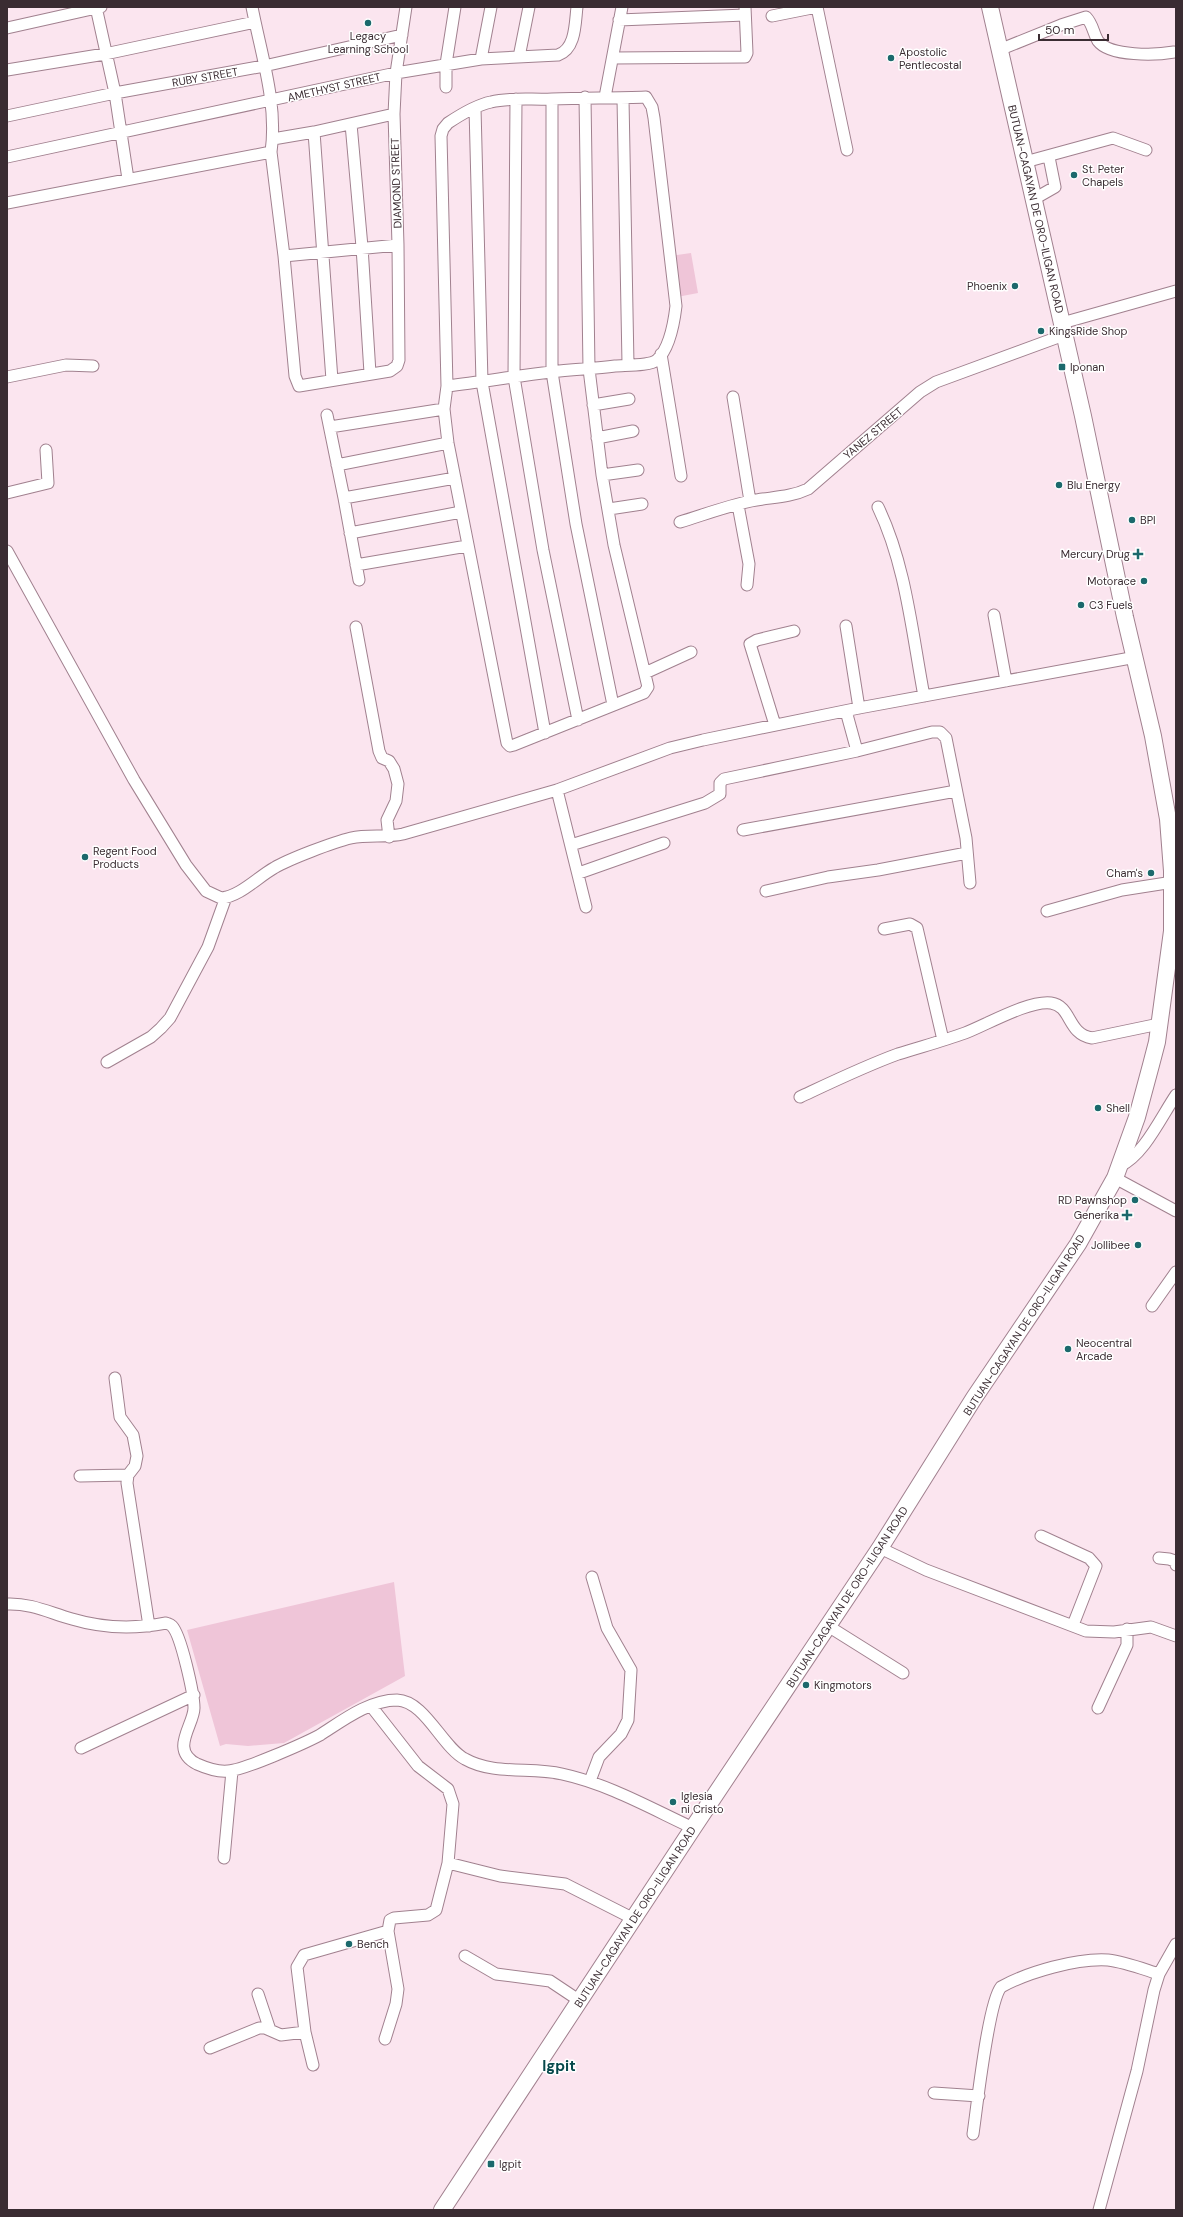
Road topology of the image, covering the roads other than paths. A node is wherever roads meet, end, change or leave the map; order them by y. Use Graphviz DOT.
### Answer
graph roads {
  1 [pos="98,7"];
  2 [pos="252,7"];
  3 [pos="406,7"];
  4 [pos="455,7"];
  5 [pos="491,7"];
  6 [pos="529,7"];
  7 [pos="578,7"];
  8 [pos="622,7"];
  9 [pos="817,7"];
  10 [pos="990,7"];
  11 [pos="745,11"];
  12 [pos="772,16"];
  13 [pos="619,20"];
  14 [pos="254,22"];
  15 [pos="7,28"];
  16 [pos="402,35"];
  17 [pos="1000,50"];
  18 [pos="1174,52"];
  19 [pos="105,54"];
  20 [pos="519,57"];
  21 [pos="613,58"];
  22 [pos="481,59"];
  23 [pos="446,64"];
  24 [pos="264,66"];
  25 [pos="7,70"];
  26 [pos="396,73"];
  27 [pos="446,87"];
  28 [pos="114,93"];
  29 [pos="585,97"];
  30 [pos="605,97"];
  31 [pos="516,99"];
  32 [pos="623,99"];
  33 [pos="552,100"];
  34 [pos="271,101"];
  35 [pos="475,108"];
  36 [pos="394,114"];
  37 [pos="7,116"];
  38 [pos="351,124"];
  39 [pos="121,131"];
  40 [pos="314,132"];
  41 [pos="273,139"];
  42 [pos="848,150"];
  43 [pos="1146,150"];
  44 [pos="271,152"];
  45 [pos="7,157"];
  46 [pos="1049,157"];
  47 [pos="1025,162"];
  48 [pos="128,179"];
  49 [pos="1034,199"];
  50 [pos="7,203"];
  51 [pos="398,245"];
  52 [pos="362,247"];
  53 [pos="323,252"];
  54 [pos="284,256"];
  55 [pos="1176,291"];
  56 [pos="1063,329"];
  57 [pos="661,354"];
  58 [pos="628,364"];
  59 [pos="92,366"];
  60 [pos="589,369"];
  61 [pos="552,372"];
  62 [pos="370,373"];
  63 [pos="7,377"];
  64 [pos="514,377"];
  65 [pos="332,380"];
  66 [pos="482,382"];
  67 [pos="448,386"];
  68 [pos="733,396"];
  69 [pos="629,399"];
  70 [pos="593,405"];
  71 [pos="444,409"];
  72 [pos="327,415"];
  73 [pos="330,427"];
  74 [pos="633,432"];
  75 [pos="597,438"];
  76 [pos="448,443"];
  77 [pos="46,450"];
  78 [pos="337,465"];
  79 [pos="638,470"];
  80 [pos="602,475"];
  81 [pos="681,476"];
  82 [pos="455,478"];
  83 [pos="7,493"];
  84 [pos="344,498"];
  85 [pos="750,501"];
  86 [pos="642,504"];
  87 [pos="738,505"];
  88 [pos="878,507"];
  89 [pos="609,509"];
  90 [pos="461,512"];
  91 [pos="680,522"];
  92 [pos="350,533"];
  93 [pos="467,546"];
  94 [pos="7,551"];
  95 [pos="356,565"];
  96 [pos="359,580"];
  97 [pos="747,586"];
  98 [pos="994,615"];
  99 [pos="846,626"];
  100 [pos="356,627"];
  101 [pos="794,631"];
  102 [pos="691,652"];
  103 [pos="1136,657"];
  104 [pos="645,673"];
  105 [pos="1006,681"];
  106 [pos="924,696"];
  107 [pos="613,704"];
  108 [pos="859,708"];
  109 [pos="846,711"];
  110 [pos="578,720"];
  111 [pos="775,726"];
  112 [pos="545,733"];
  113 [pos="857,751"];
  114 [pos="557,790"];
  115 [pos="956,791"];
  116 [pos="1172,819"];
  117 [pos="743,830"];
  118 [pos="389,837"];
  119 [pos="664,844"];
  120 [pos="571,845"];
  121 [pos="967,853"];
  122 [pos="579,874"];
  123 [pos="970,883"];
  124 [pos="1174,883"];
  125 [pos="766,891"];
  126 [pos="226,898"];
  127 [pos="586,907"];
  128 [pos="1047,911"];
  129 [pos="884,929"];
  130 [pos="1159,1024"];
  131 [pos="943,1040"];
  132 [pos="107,1062"];
  133 [pos="1176,1095"];
  134 [pos="800,1096"];
  135 [pos="1118,1172"];
  136 [pos="1176,1211"];
  137 [pos="1176,1272"];
  138 [pos="1152,1306"];
  139 [pos="115,1378"];
  140 [pos="128,1475"];
  141 [pos="80,1476"];
  142 [pos="1041,1536"];
  143 [pos="880,1548"];
  144 [pos="1159,1558"];
  145 [pos="1176,1565"];
  146 [pos="592,1577"];
  147 [pos="7,1604"];
  148 [pos="1074,1625"];
  149 [pos="149,1626"];
  150 [pos="828,1626"];
  151 [pos="1127,1629"];
  152 [pos="1176,1635"];
  153 [pos="903,1673"];
  154 [pos="194,1695"];
  155 [pos="371,1706"];
  156 [pos="1098,1708"];
  157 [pos="81,1748"];
  158 [pos="232,1771"];
  159 [pos="590,1781"];
  160 [pos="693,1828"];
  161 [pos="224,1858"];
  162 [pos="448,1863"];
  163 [pos="634,1919"];
  164 [pos="388,1931"];
  165 [pos="1176,1944"];
  166 [pos="466,1956"];
  167 [pos="1159,1974"];
  168 [pos="258,1994"];
  169 [pos="580,2001"];
  170 [pos="270,2030"];
  171 [pos="305,2032"];
  172 [pos="385,2039"];
  173 [pos="210,2048"];
  174 [pos="313,2065"];
  175 [pos="934,2093"];
  176 [pos="979,2096"];
  177 [pos="973,2134"];
  178 [pos="442,2210"];
  179 [pos="1099,2210"];
  1 -- 15 [label="street"];
  1 -- 19 [label="street"];
  2 -- 14 [label="street"];
  3 -- 16 [label="street, DIAMOND STREET"];
  4 -- 23 [label="street"];
  5 -- 22 [label="street"];
  6 -- 20 [label="street"];
  7 -- 20 [label="street, AMETHYST STREET"];
  8 -- 13 [label="street"];
  9 -- 12 [label="street"];
  9 -- 42 [label="street"];
  10 -- 17 [label="highway, BUTUAN-CAGAYAN DE ORO-ILIGAN ROAD"];
  11 -- 13 [label="street"];
  11 -- 21 [label="street"];
  13 -- 21 [label="street"];
  14 -- 19 [label="street"];
  14 -- 24 [label="street"];
  16 -- 24 [label="street, RUBY STREET"];
  16 -- 26 [label="street, DIAMOND STREET"];
  17 -- 18 [label="street"];
  17 -- 47 [label="highway, BUTUAN-CAGAYAN DE ORO-ILIGAN ROAD"];
  19 -- 25 [label="street"];
  19 -- 28 [label="street"];
  20 -- 22 [label="street, AMETHYST STREET"];
  21 -- 30 [label="street"];
  22 -- 23 [label="street, AMETHYST STREET"];
  23 -- 26 [label="street, AMETHYST STREET"];
  23 -- 27 [label="street"];
  24 -- 28 [label="street, RUBY STREET"];
  24 -- 34 [label="street"];
  26 -- 34 [label="street, AMETHYST STREET"];
  26 -- 36 [label="street, DIAMOND STREET"];
  28 -- 37 [label="street, RUBY STREET"];
  28 -- 39 [label="street"];
  29 -- 30 [label="street"];
  29 -- 33 [label="street"];
  29 -- 60 [label="street"];
  30 -- 32 [label="street"];
  31 -- 33 [label="street"];
  31 -- 35 [label="street"];
  31 -- 64 [label="street"];
  32 -- 57 [label="street"];
  32 -- 58 [label="street"];
  33 -- 61 [label="street"];
  34 -- 39 [label="street, AMETHYST STREET"];
  34 -- 41 [label="street"];
  35 -- 66 [label="street"];
  35 -- 67 [label="street"];
  36 -- 38 [label="street"];
  36 -- 51 [label="street, DIAMOND STREET"];
  38 -- 40 [label="street"];
  38 -- 52 [label="street"];
  39 -- 45 [label="street, AMETHYST STREET"];
  39 -- 48 [label="street"];
  40 -- 41 [label="street"];
  40 -- 53 [label="street"];
  41 -- 44 [label="street"];
  43 -- 46 [label="street"];
  44 -- 48 [label="street"];
  44 -- 54 [label="street"];
  46 -- 47 [label="street"];
  46 -- 49 [label="street"];
  47 -- 49 [label="highway, BUTUAN-CAGAYAN DE ORO-ILIGAN ROAD"];
  48 -- 50 [label="street"];
  49 -- 56 [label="highway, BUTUAN-CAGAYAN DE ORO-ILIGAN ROAD"];
  51 -- 52 [label="street"];
  51 -- 62 [label="street, DIAMOND STREET"];
  52 -- 53 [label="street"];
  52 -- 62 [label="street"];
  53 -- 54 [label="street"];
  53 -- 65 [label="street"];
  54 -- 65 [label="street"];
  55 -- 56 [label="street, YANEZ STREET"];
  56 -- 85 [label="street, YANEZ STREET"];
  56 -- 103 [label="highway, BUTUAN-CAGAYAN DE ORO-ILIGAN ROAD"];
  57 -- 58 [label="street"];
  57 -- 81 [label="street"];
  58 -- 60 [label="street"];
  59 -- 63 [label="street"];
  60 -- 61 [label="street"];
  60 -- 70 [label="street"];
  61 -- 64 [label="street"];
  61 -- 107 [label="street"];
  62 -- 65 [label="street"];
  64 -- 66 [label="street"];
  64 -- 110 [label="street"];
  66 -- 67 [label="street"];
  66 -- 112 [label="street"];
  67 -- 71 [label="street"];
  68 -- 85 [label="street"];
  69 -- 70 [label="street"];
  70 -- 75 [label="street"];
  71 -- 73 [label="street"];
  71 -- 76 [label="street"];
  72 -- 73 [label="street"];
  73 -- 78 [label="street"];
  74 -- 75 [label="street"];
  75 -- 80 [label="street"];
  76 -- 78 [label="street"];
  76 -- 82 [label="street"];
  77 -- 83 [label="street"];
  78 -- 84 [label="street"];
  79 -- 80 [label="street"];
  80 -- 89 [label="street"];
  82 -- 84 [label="street"];
  82 -- 90 [label="street"];
  84 -- 92 [label="street"];
  85 -- 87 [label="street, YANEZ STREET"];
  86 -- 89 [label="street"];
  87 -- 91 [label="street, YANEZ STREET"];
  87 -- 97 [label="street"];
  88 -- 106 [label="street"];
  89 -- 104 [label="street"];
  90 -- 92 [label="street"];
  90 -- 93 [label="street"];
  92 -- 95 [label="street"];
  93 -- 95 [label="street"];
  93 -- 112 [label="street"];
  94 -- 126 [label="street"];
  95 -- 96 [label="street"];
  98 -- 105 [label="street"];
  99 -- 108 [label="street"];
  100 -- 118 [label="street"];
  101 -- 111 [label="street"];
  102 -- 104 [label="street"];
  103 -- 105 [label="street"];
  103 -- 116 [label="highway, BUTUAN-CAGAYAN DE ORO-ILIGAN ROAD"];
  104 -- 107 [label="street"];
  105 -- 106 [label="street"];
  106 -- 108 [label="street"];
  107 -- 110 [label="street"];
  108 -- 109 [label="street"];
  109 -- 111 [label="street"];
  109 -- 113 [label="street"];
  110 -- 112 [label="street"];
  111 -- 114 [label="street"];
  113 -- 115 [label="street"];
  113 -- 120 [label="street"];
  114 -- 118 [label="street"];
  114 -- 120 [label="street"];
  115 -- 117 [label="street"];
  115 -- 121 [label="street"];
  116 -- 124 [label="highway, BUTUAN-CAGAYAN DE ORO-ILIGAN ROAD"];
  118 -- 126 [label="street"];
  119 -- 122 [label="street"];
  120 -- 122 [label="street"];
  121 -- 123 [label="street"];
  121 -- 125 [label="street"];
  122 -- 127 [label="street"];
  124 -- 128 [label="street"];
  124 -- 130 [label="highway, BUTUAN-CAGAYAN DE ORO-ILIGAN ROAD"];
  126 -- 132 [label="street"];
  129 -- 131 [label="street"];
  130 -- 131 [label="street"];
  130 -- 135 [label="highway, BUTUAN-CAGAYAN DE ORO-ILIGAN ROAD"];
  131 -- 134 [label="street"];
  133 -- 135 [label="street"];
  135 -- 136 [label="street"];
  135 -- 143 [label="highway, BUTUAN-CAGAYAN DE ORO-ILIGAN ROAD"];
  137 -- 138 [label="street"];
  139 -- 140 [label="street"];
  140 -- 141 [label="street"];
  140 -- 149 [label="street"];
  142 -- 148 [label="street"];
  143 -- 148 [label="street"];
  143 -- 150 [label="highway, BUTUAN-CAGAYAN DE ORO-ILIGAN ROAD"];
  144 -- 145 [label="street"];
  146 -- 159 [label="street"];
  147 -- 149 [label="street"];
  148 -- 151 [label="street"];
  149 -- 154 [label="street"];
  150 -- 153 [label="street"];
  150 -- 160 [label="highway, BUTUAN-CAGAYAN DE ORO-ILIGAN ROAD"];
  151 -- 152 [label="street"];
  151 -- 156 [label="street"];
  154 -- 157 [label="street"];
  154 -- 158 [label="street"];
  155 -- 158 [label="street"];
  155 -- 159 [label="street"];
  155 -- 162 [label="street"];
  158 -- 161 [label="street"];
  159 -- 160 [label="street"];
  160 -- 163 [label="highway, BUTUAN-CAGAYAN DE ORO-ILIGAN ROAD"];
  162 -- 163 [label="street"];
  162 -- 164 [label="street"];
  163 -- 169 [label="highway, BUTUAN-CAGAYAN DE ORO-ILIGAN ROAD"];
  164 -- 171 [label="street"];
  164 -- 172 [label="street"];
  165 -- 167 [label="street"];
  166 -- 169 [label="street"];
  167 -- 176 [label="street"];
  167 -- 179 [label="street"];
  168 -- 170 [label="street"];
  169 -- 178 [label="highway, BUTUAN-CAGAYAN DE ORO-ILIGAN ROAD"];
  170 -- 171 [label="street"];
  170 -- 173 [label="street"];
  171 -- 174 [label="street"];
  175 -- 176 [label="street"];
  176 -- 177 [label="street"];
}
